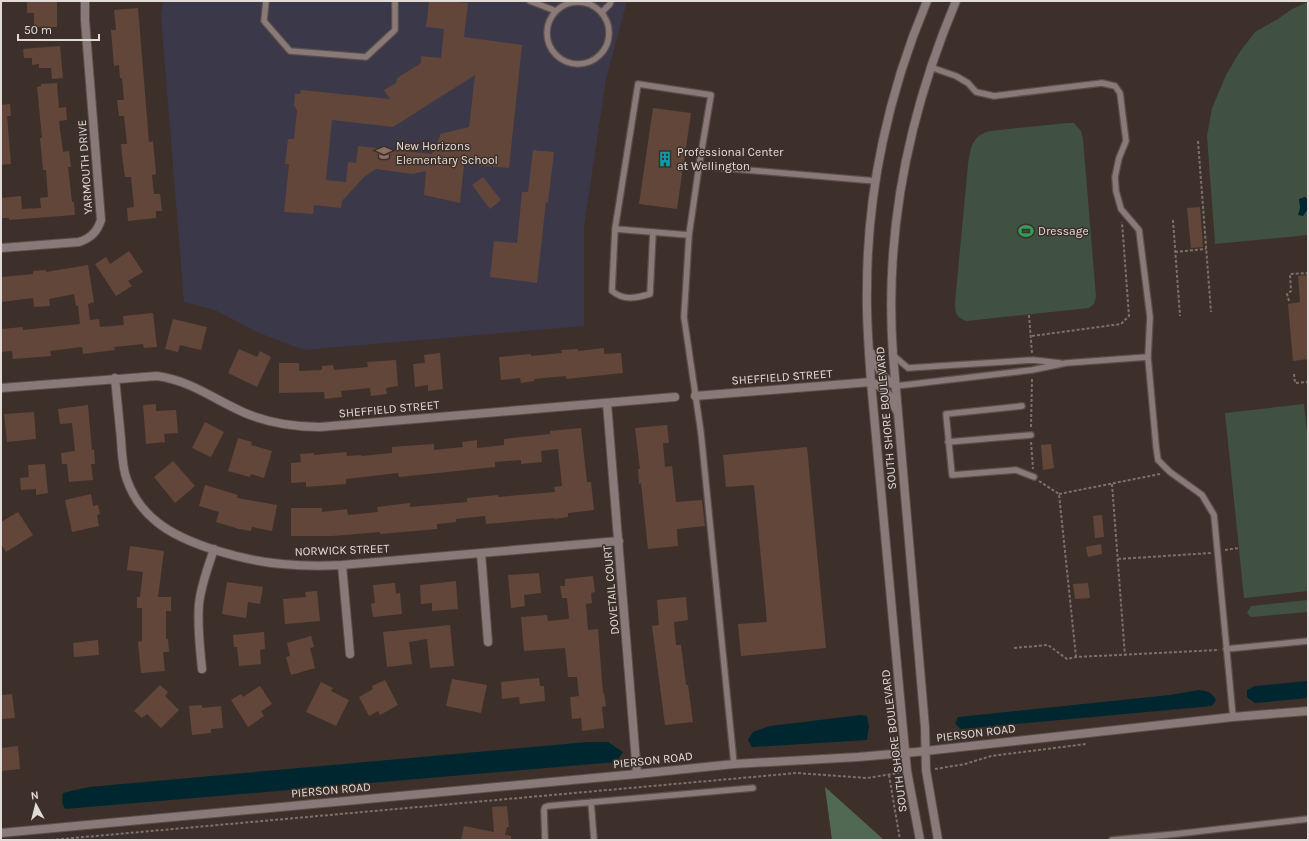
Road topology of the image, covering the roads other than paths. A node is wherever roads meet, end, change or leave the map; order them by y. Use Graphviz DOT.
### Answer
graph roads {
  1 [pos="85,1"];
  2 [pos="266,1"];
  3 [pos="395,1"];
  4 [pos="530,1"];
  5 [pos="611,1"];
  6 [pos="927,1"];
  7 [pos="956,1"];
  8 [pos="556,11"];
  9 [pos="602,12"];
  10 [pos="930,67"];
  11 [pos="699,166"];
  12 [pos="876,181"];
  13 [pos="615,229"];
  14 [pos="653,232"];
  15 [pos="689,235"];
  16 [pos="1,248"];
  17 [pos="868,348"];
  18 [pos="893,355"];
  19 [pos="1148,357"];
  20 [pos="1066,363"];
  21 [pos="115,378"];
  22 [pos="871,382"];
  23 [pos="896,386"];
  24 [pos="1,388"];
  25 [pos="695,396"];
  26 [pos="675,397"];
  27 [pos="607,403"];
  28 [pos="1022,406"];
  29 [pos="898,413"];
  30 [pos="1031,435"];
  31 [pos="948,442"];
  32 [pos="1034,477"];
  33 [pos="619,541"];
  34 [pos="214,549"];
  35 [pos="481,553"];
  36 [pos="342,565"];
  37 [pos="1308,641"];
  38 [pos="488,642"];
  39 [pos="1226,649"];
  40 [pos="350,654"];
  41 [pos="202,669"];
  42 [pos="1308,711"];
  43 [pos="1233,717"];
  44 [pos="925,751"];
  45 [pos="906,753"];
  46 [pos="734,764"];
  47 [pos="637,774"];
  48 [pos="753,788"];
  49 [pos="591,802"];
  50 [pos="1308,819"];
  51 [pos="1,833"];
  52 [pos="1177,837"];
  53 [pos="545,840"];
  54 [pos="594,840"];
  55 [pos="920,840"];
  56 [pos="938,840"];
  57 [pos="1112,840"];
  1 -- 16 [label="street, YARMOUTH DRIVE"];
  2 -- 3 [label="lane"];
  4 -- 8 [label="lane"];
  5 -- 9 [label="lane"];
  6 -- 12 [label="street, SOUTH SHORE BOULEVARD"];
  7 -- 10 [label="street, SOUTH SHORE BOULEVARD"];
  8 -- 9 [label="lane"];
  8 -- 9 [label="lane"];
  10 -- 18 [label="street, SOUTH SHORE BOULEVARD"];
  10 -- 19 [label="lane"];
  11 -- 12 [label="lane"];
  11 -- 13 [label="lane"];
  11 -- 15 [label="lane"];
  12 -- 17 [label="street, SOUTH SHORE BOULEVARD"];
  13 -- 14 [label="lane"];
  13 -- 14 [label="lane"];
  14 -- 15 [label="lane"];
  15 -- 25 [label="lane"];
  17 -- 22 [label="street, SOUTH SHORE BOULEVARD"];
  17 -- 23 [label="street"];
  18 -- 20 [label="lane"];
  18 -- 23 [label="street, SOUTH SHORE BOULEVARD"];
  19 -- 20 [label="lane"];
  19 -- 39 [label="lane"];
  20 -- 23 [label="lane"];
  21 -- 24 [label="street, SHEFFIELD STREET"];
  21 -- 27 [label="street, SHEFFIELD STREET"];
  21 -- 34 [label="street, NORWICK STREET"];
  22 -- 25 [label="street, SHEFFIELD STREET"];
  22 -- 29 [label="street"];
  22 -- 45 [label="street, SOUTH SHORE BOULEVARD"];
  23 -- 29 [label="street, SOUTH SHORE BOULEVARD"];
  25 -- 46 [label="lane"];
  26 -- 27 [label="street, SHEFFIELD STREET"];
  27 -- 33 [label="street, DOVETAIL COURT"];
  28 -- 31 [label="lane"];
  29 -- 44 [label="street, SOUTH SHORE BOULEVARD"];
  30 -- 31 [label="lane"];
  31 -- 32 [label="lane"];
  33 -- 35 [label="street, NORWICK STREET"];
  33 -- 47 [label="street, DOVETAIL COURT"];
  34 -- 36 [label="street, NORWICK STREET"];
  34 -- 41 [label="street"];
  35 -- 36 [label="street, NORWICK STREET"];
  35 -- 38 [label="street"];
  36 -- 40 [label="street"];
  37 -- 39 [label="lane"];
  39 -- 43 [label="lane"];
  42 -- 43 [label="street, PIERSON ROAD"];
  43 -- 44 [label="street, PIERSON ROAD"];
  44 -- 45 [label="street, PIERSON ROAD"];
  44 -- 56 [label="street, SOUTH SHORE BOULEVARD"];
  45 -- 46 [label="street, PIERSON ROAD"];
  45 -- 55 [label="street, SOUTH SHORE BOULEVARD"];
  46 -- 47 [label="street, PIERSON ROAD"];
  47 -- 51 [label="street, PIERSON ROAD"];
  48 -- 49 [label="lane"];
  49 -- 53 [label="lane"];
  49 -- 54 [label="lane"];
  50 -- 52 [label="lane"];
  52 -- 57 [label="lane"];
}
